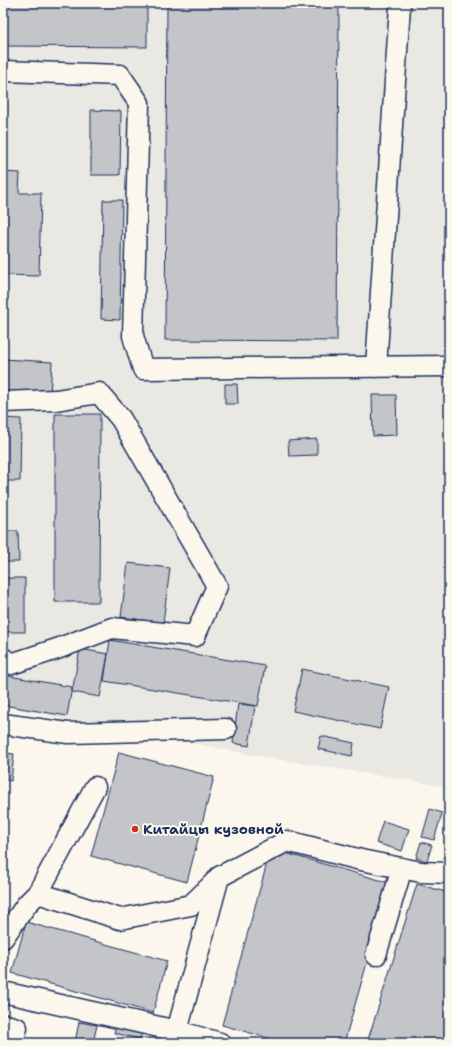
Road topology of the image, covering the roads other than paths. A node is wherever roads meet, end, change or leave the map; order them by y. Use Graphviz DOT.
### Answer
graph roads {
  1 [pos="400,6"];
  2 [pos="3,71"];
  3 [pos="449,366"];
  4 [pos="376,367"];
  5 [pos="3,402"];
  6 [pos="3,658"];
  7 [pos="3,724"];
  8 [pos="226,729"];
  9 [pos="94,787"];
  10 [pos="402,868"];
  11 [pos="449,873"];
  12 [pos="219,877"];
  13 [pos="38,893"];
  14 [pos="3,938"];
  15 [pos="376,956"];
  16 [pos="3,992"];
  17 [pos="3,1024"];
  18 [pos="177,1031"];
  19 [pos="13,1043"];
  20 [pos="220,1043"];
  1 -- 4 [label="lane"];
  2 -- 4 [label="lane"];
  3 -- 4 [label="lane"];
  5 -- 6 [label="lane"];
  7 -- 8 [label="lane"];
  9 -- 13 [label="lane"];
  10 -- 11 [label="lane"];
  10 -- 12 [label="lane"];
  10 -- 15 [label="lane"];
  12 -- 13 [label="lane"];
  12 -- 18 [label="lane"];
  13 -- 14 [label="lane"];
  16 -- 18 [label="lane"];
  17 -- 19 [label="lane"];
  18 -- 20 [label="lane"];
}
